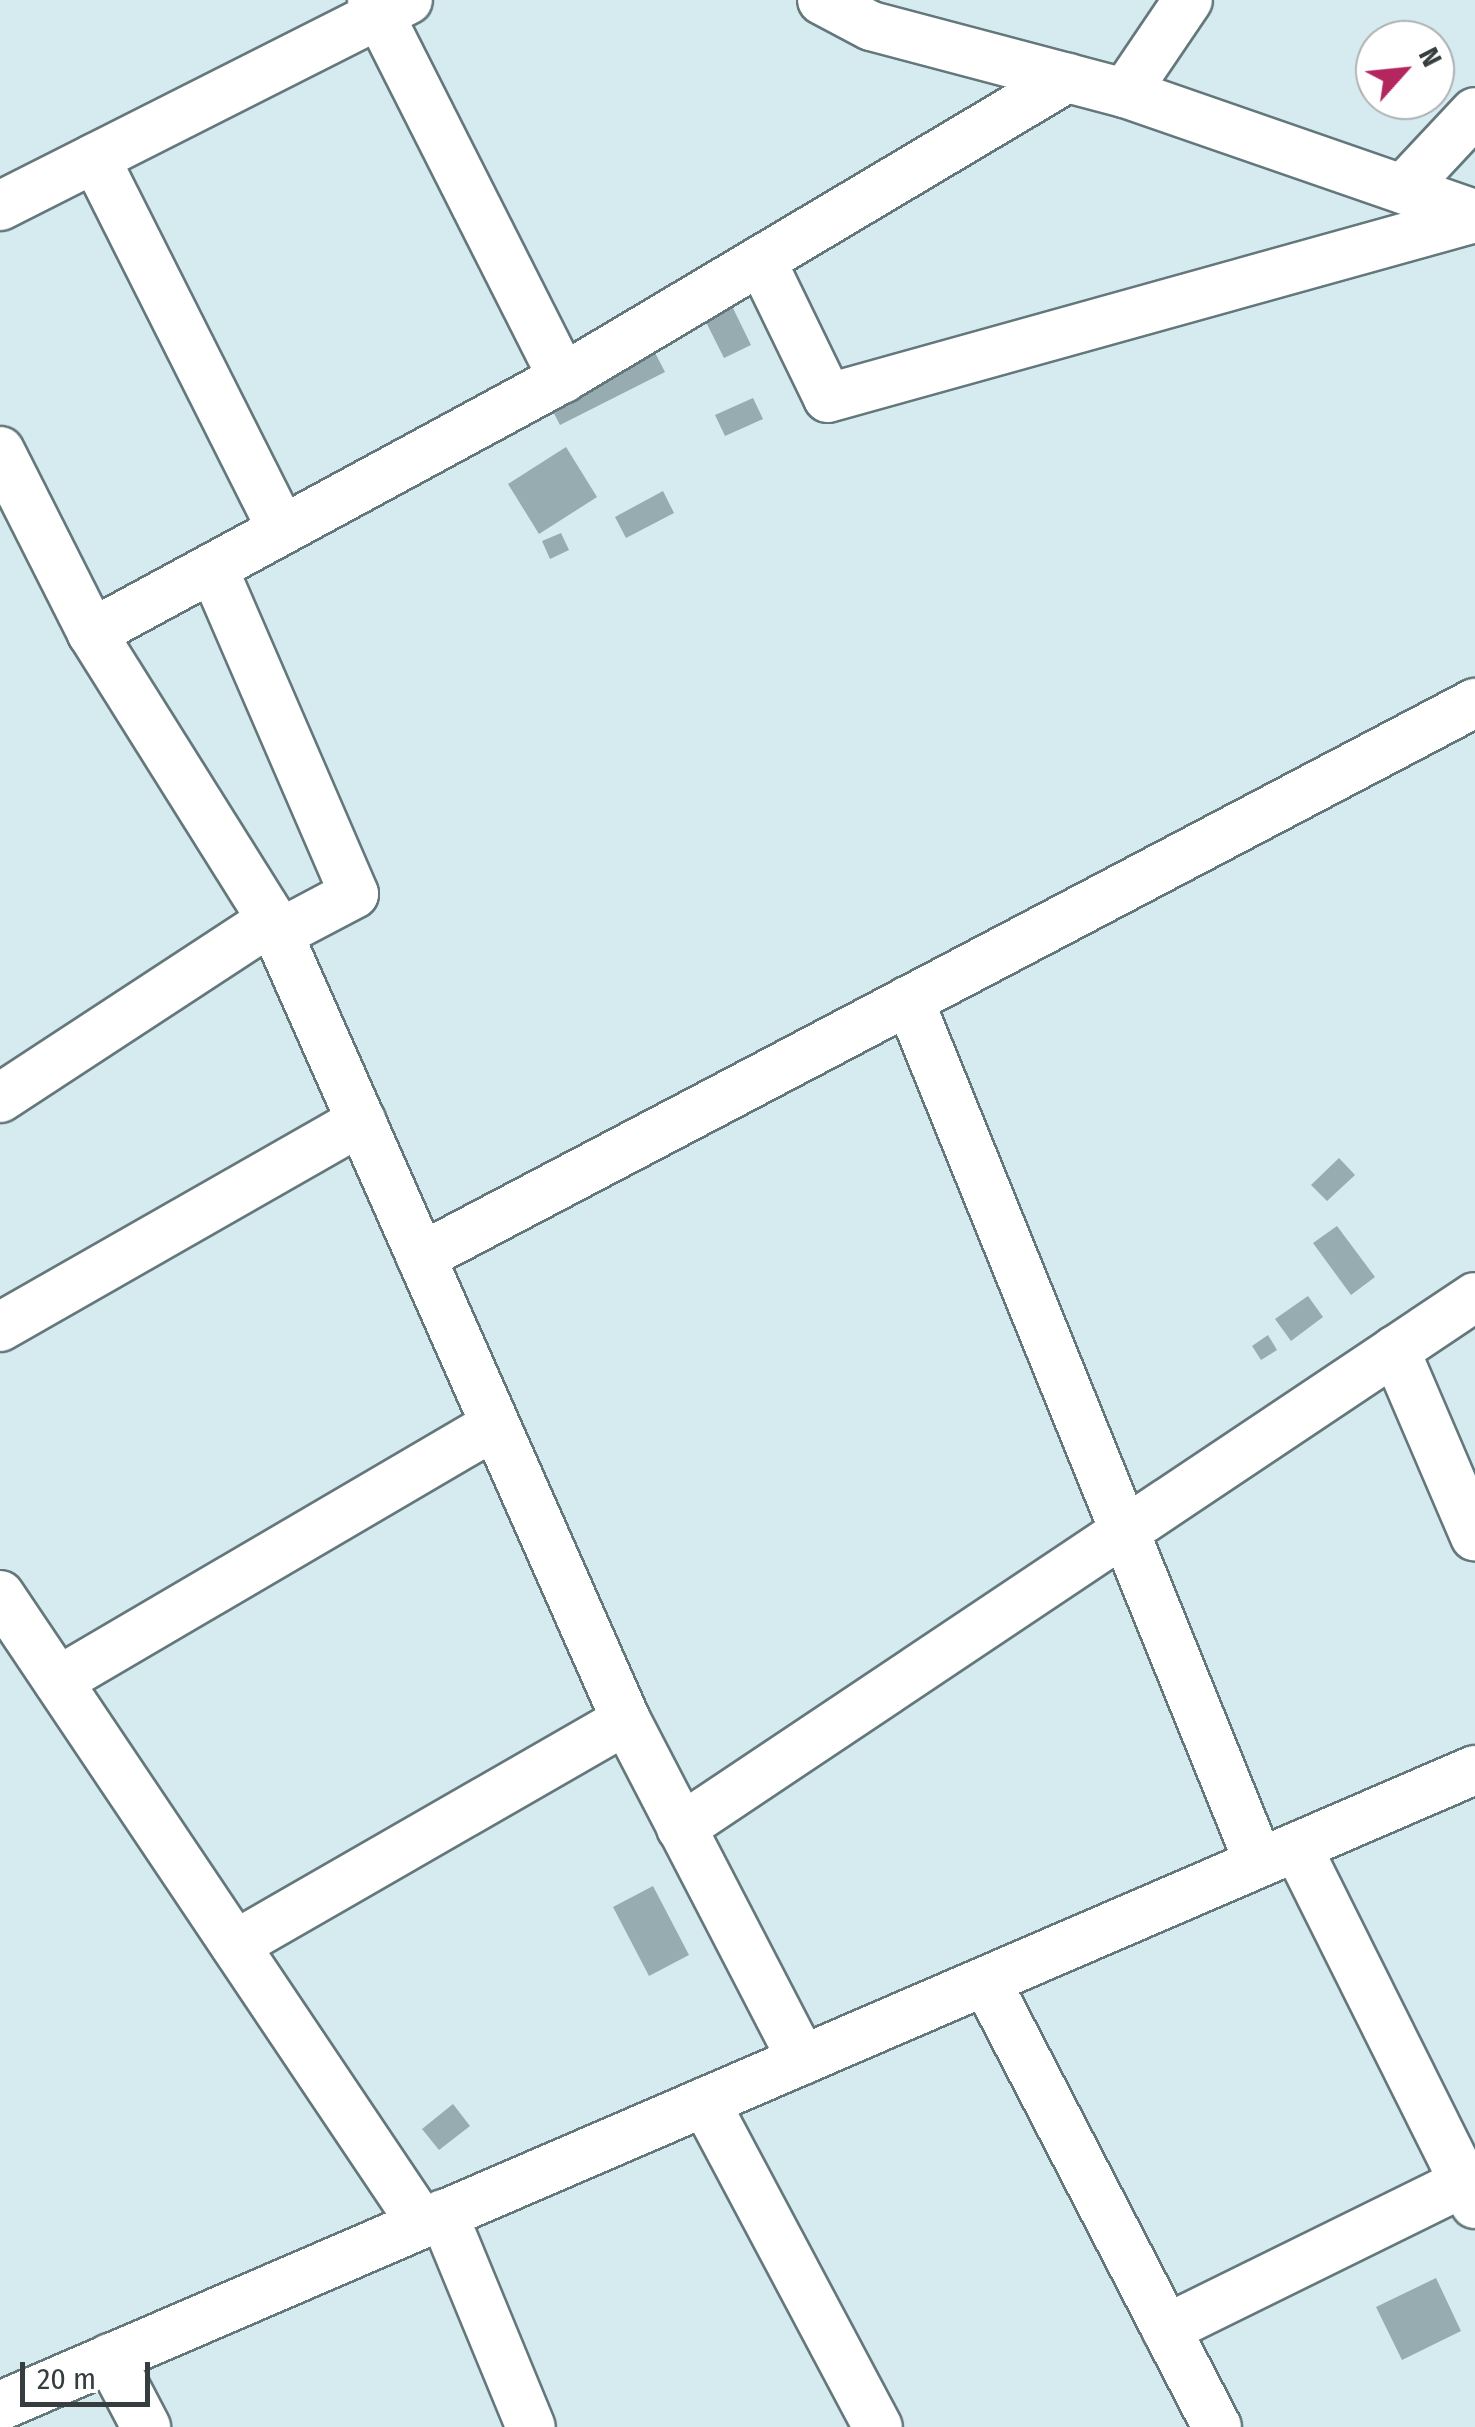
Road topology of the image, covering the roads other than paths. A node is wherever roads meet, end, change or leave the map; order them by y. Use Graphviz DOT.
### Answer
graph roads {
  1 [pos="822,0"];
  2 [pos="1188,0"];
  3 [pos="387,5"];
  4 [pos="1067,78"];
  5 [pos="1125,93"];
  6 [pos="1475,112"];
  7 [pos="94,158"];
  8 [pos="1403,189"];
  9 [pos="0,206"];
  10 [pos="1475,216"];
  11 [pos="762,260"];
  12 [pos="562,378"];
  13 [pos="0,451"];
  14 [pos="282,530"];
  15 [pos="212,568"];
  16 [pos="92,633"];
  17 [pos="1475,703"];
  18 [pos="275,927"];
  19 [pos="909,1000"];
  20 [pos="3,1090"];
  21 [pos="361,1121"];
  22 [pos="421,1257"];
  23 [pos="1475,1297"];
  24 [pos="0,1327"];
  25 [pos="1395,1350"];
  26 [pos="495,1425"];
  27 [pos="1124,1530"];
  28 [pos="1475,1537"];
  29 [pos="0,1595"];
  30 [pos="58,1682"];
  31 [pos="626,1720"];
  32 [pos="1475,1770"];
  33 [pos="681,1828"];
  34 [pos="1278,1856"];
  35 [pos="235,1945"];
  36 [pos="986,1981"];
  37 [pos="802,2060"];
  38 [pos="706,2102"];
  39 [pos="1471,2188"];
  40 [pos="432,2219"];
  41 [pos="1166,2329"];
  42 [pos="110,2358"];
  43 [pos="0,2406"];
  44 [pos="146,2427"];
  45 [pos="531,2427"];
  46 [pos="878,2427"];
  47 [pos="1217,2427"];
  1 -- 4 [label="street"];
  2 -- 5 [label="street"];
  3 -- 7 [label="street"];
  3 -- 12 [label="street"];
  4 -- 5 [label="street"];
  4 -- 11 [label="street"];
  5 -- 8 [label="street"];
  6 -- 8 [label="street"];
  7 -- 9 [label="street"];
  7 -- 14 [label="street"];
  8 -- 10 [label="street"];
  10 -- 11 [label="street"];
  11 -- 12 [label="street"];
  12 -- 14 [label="street"];
  13 -- 16 [label="street"];
  14 -- 15 [label="street"];
  15 -- 16 [label="street"];
  15 -- 18 [label="street"];
  16 -- 18 [label="street"];
  17 -- 19 [label="street"];
  18 -- 20 [label="street"];
  18 -- 21 [label="street"];
  19 -- 22 [label="street"];
  19 -- 27 [label="street"];
  21 -- 22 [label="street"];
  21 -- 24 [label="street"];
  22 -- 26 [label="street"];
  23 -- 25 [label="street"];
  25 -- 27 [label="street"];
  25 -- 28 [label="street"];
  26 -- 30 [label="street"];
  26 -- 31 [label="street"];
  27 -- 33 [label="street"];
  27 -- 34 [label="street"];
  29 -- 30 [label="street"];
  30 -- 35 [label="street"];
  31 -- 33 [label="street"];
  31 -- 35 [label="street"];
  32 -- 34 [label="street"];
  33 -- 37 [label="street"];
  34 -- 36 [label="street"];
  34 -- 39 [label="street"];
  35 -- 40 [label="street"];
  36 -- 37 [label="street"];
  36 -- 41 [label="street"];
  37 -- 38 [label="street"];
  38 -- 40 [label="street"];
  38 -- 46 [label="street"];
  39 -- 41 [label="street"];
  40 -- 42 [label="street"];
  40 -- 45 [label="street"];
  41 -- 47 [label="street"];
  42 -- 43 [label="street"];
  42 -- 44 [label="street"];
}
